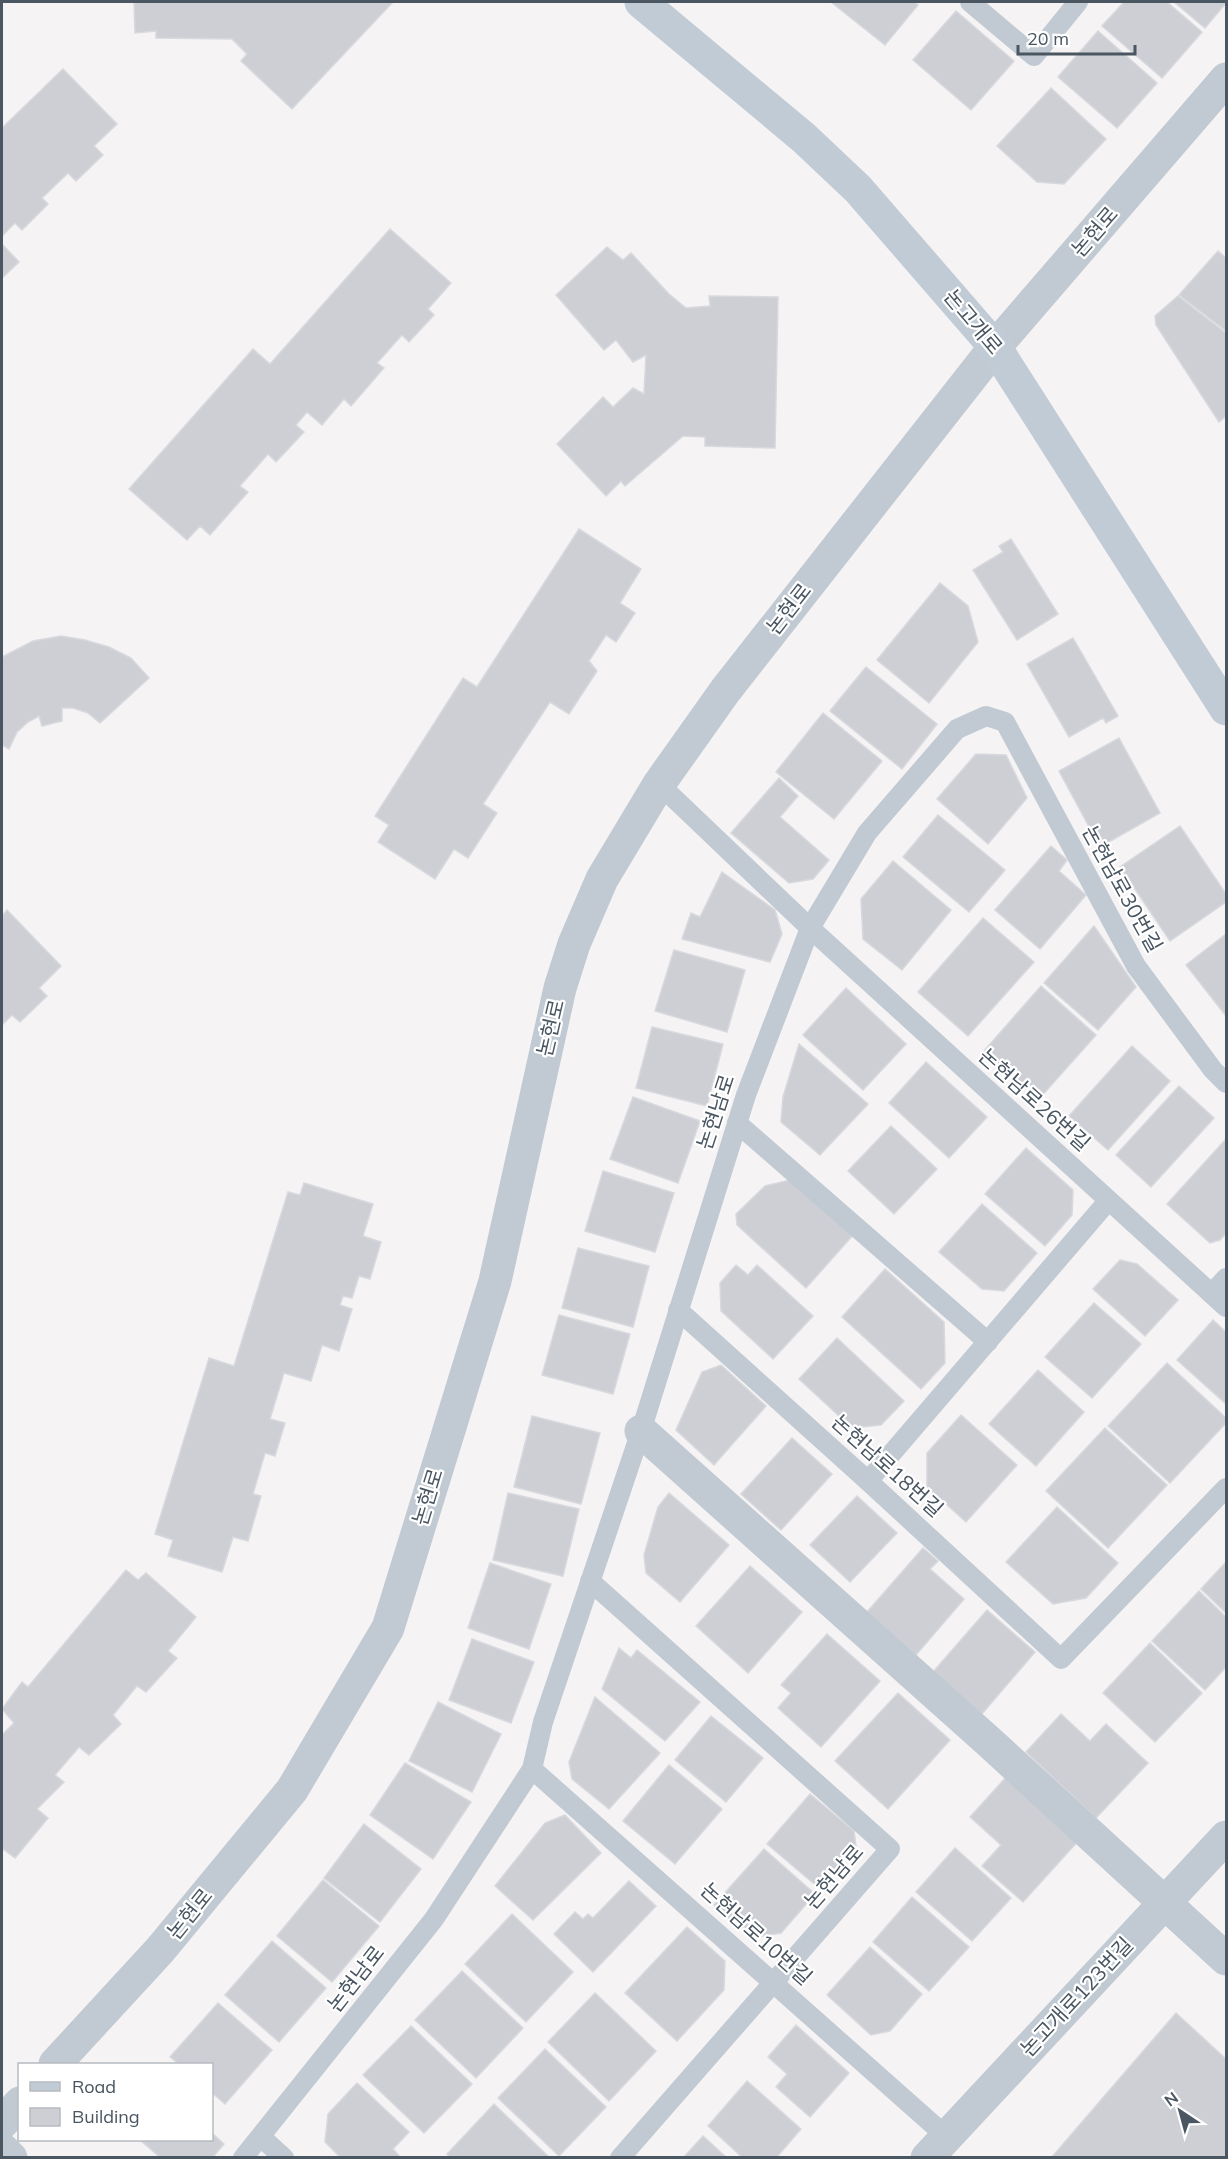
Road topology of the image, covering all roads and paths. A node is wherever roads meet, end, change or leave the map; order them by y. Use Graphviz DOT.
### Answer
graph roads {
  1 [pos="970,2"];
  2 [pos="1078,2"];
  3 [pos="651,5"];
  4 [pos="1227,79"];
  5 [pos="995,347"];
  6 [pos="1227,709"];
  7 [pos="986,716"];
  8 [pos="659,784"];
  9 [pos="810,928"];
  10 [pos="1227,1083"];
  11 [pos="737,1123"];
  12 [pos="1108,1201"];
  13 [pos="1227,1278"];
  14 [pos="1219,1300"];
  15 [pos="678,1310"];
  16 [pos="988,1342"];
  17 [pos="641,1431"];
  18 [pos="868,1481"];
  19 [pos="1227,1488"];
  20 [pos="590,1581"];
  21 [pos="532,1769"];
  22 [pos="1227,1837"];
  23 [pos="1164,1903"];
  24 [pos="1227,1959"];
  25 [pos="774,1983"];
  26 [pos="56,2063"];
  27 [pos="18,2105"];
  28 [pos="2,2123"];
  29 [pos="261,2137"];
  30 [pos="937,2147"];
  31 [pos="2,2149"];
  32 [pos="11,2157"];
  33 [pos="243,2157"];
  34 [pos="284,2157"];
  35 [pos="620,2157"];
  1 -- 2 [label="lane"];
  3 -- 5 [label="main road, 논고개로"];
  4 -- 5 [label="street, 논현로"];
  5 -- 6 [label="main road, 논고개로"];
  5 -- 8 [label="street, 논현로"];
  7 -- 9 [label="lane, 논현남로"];
  7 -- 10 [label="lane, 논현남로30번길"];
  8 -- 9 [label="lane, 논현남로26번길"];
  8 -- 26 [label="street, 논현로"];
  9 -- 11 [label="lane, 논현남로"];
  9 -- 12 [label="lane, 논현남로26번길"];
  11 -- 15 [label="lane, 논현남로"];
  11 -- 16 [label="lane"];
  12 -- 14 [label="lane, 논현남로26번길"];
  12 -- 16 [label="lane"];
  13 -- 14 [label="lane"];
  15 -- 17 [label="lane, 논현남로"];
  15 -- 18 [label="lane, 논현남로18번길"];
  16 -- 18 [label="lane"];
  17 -- 20 [label="lane, 논현남로"];
  17 -- 23 [label="street"];
  18 -- 19 [label="lane, 논현남로18번길"];
  20 -- 21 [label="lane, 논현남로"];
  20 -- 25 [label="lane, 논현남로"];
  21 -- 25 [label="lane, 논현남로10번길"];
  21 -- 29 [label="lane, 논현남로"];
  22 -- 23 [label="street, 논고개로123번길"];
  23 -- 24 [label="street"];
  23 -- 30 [label="street, 논고개로123번길"];
  25 -- 30 [label="lane, 논현남로10번길"];
  25 -- 35 [label="lane, 논현남로"];
  27 -- 28 [label="street"];
  29 -- 33 [label="lane, 논현남로"];
  29 -- 34 [label="lane"];
  31 -- 32 [label="street"];
}
